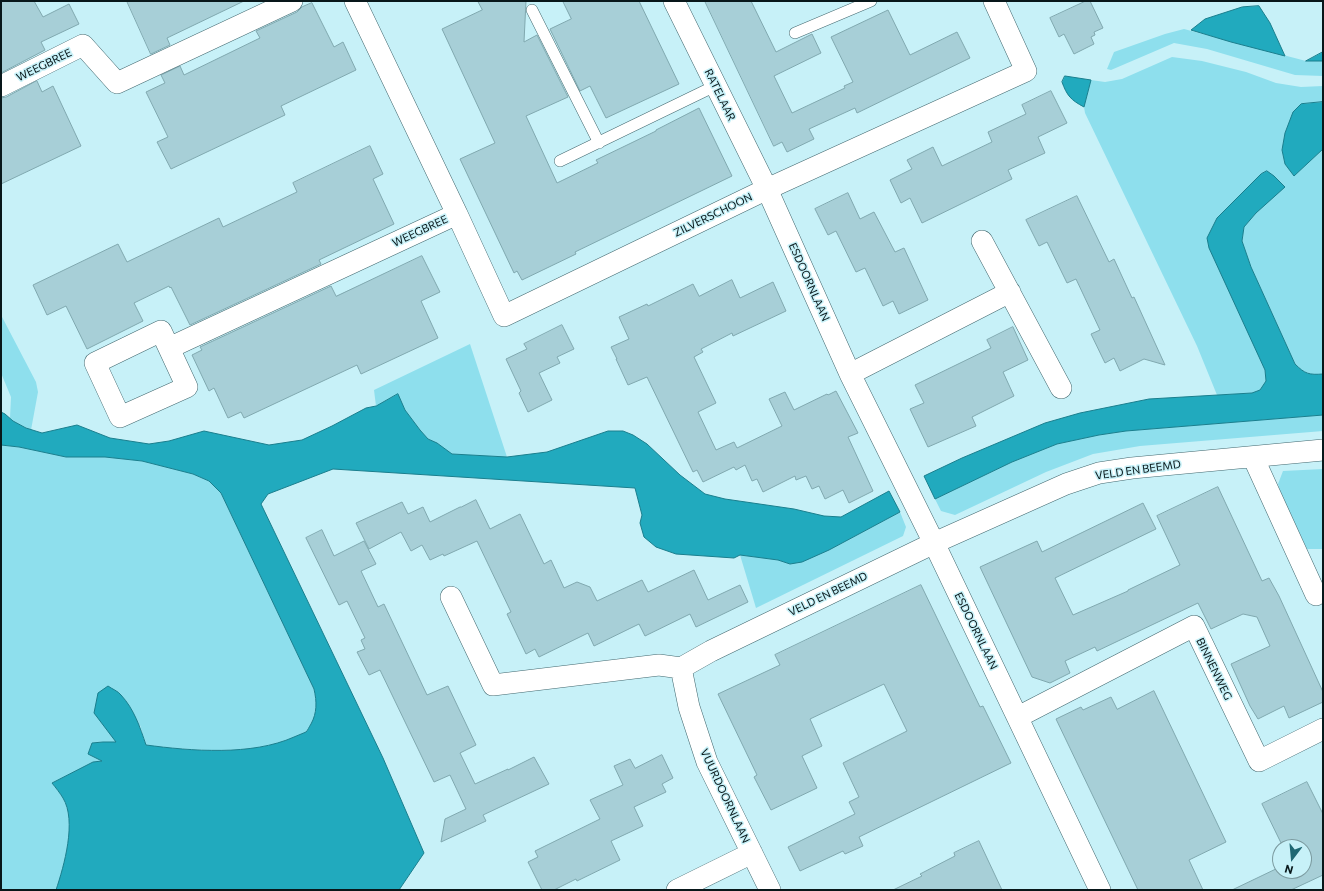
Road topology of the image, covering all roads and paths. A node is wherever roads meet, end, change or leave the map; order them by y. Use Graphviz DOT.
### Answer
graph roads {
  1 [pos="292,1"];
  2 [pos="356,1"];
  3 [pos="674,1"];
  4 [pos="871,1"];
  5 [pos="994,1"];
  6 [pos="532,10"];
  7 [pos="796,33"];
  8 [pos="1,86"];
  9 [pos="715,86"];
  10 [pos="599,143"];
  11 [pos="560,161"];
  12 [pos="768,189"];
  13 [pos="457,214"];
  14 [pos="982,241"];
  15 [pos="1010,292"];
  16 [pos="169,348"];
  17 [pos="850,374"];
  18 [pos="1061,388"];
  19 [pos="1323,450"];
  20 [pos="1253,457"];
  21 [pos="934,542"];
  22 [pos="1316,595"];
  23 [pos="451,597"];
  24 [pos="682,668"];
  25 [pos="1018,717"];
  26 [pos="1323,729"];
  27 [pos="752,853"];
  28 [pos="677,890"];
  29 [pos="770,890"];
  30 [pos="1100,890"];
  1 -- 8 [label="street, WEEGBREE"];
  2 -- 13 [label="street, WEEGBREE"];
  3 -- 9 [label="street, RATELAAR"];
  4 -- 7 [label="lane"];
  5 -- 12 [label="street, ZILVERSCHOON"];
  6 -- 10 [label="lane"];
  9 -- 10 [label="lane"];
  9 -- 12 [label="street, RATELAAR"];
  10 -- 11 [label="lane"];
  12 -- 13 [label="street, ZILVERSCHOON"];
  12 -- 17 [label="street, ESDOORNLAAN"];
  13 -- 16 [label="street, WEEGBREE"];
  14 -- 15 [label="street"];
  15 -- 17 [label="street"];
  15 -- 18 [label="street"];
  16 -- 16 [label="street"];
  17 -- 21 [label="street, ESDOORNLAAN"];
  19 -- 20 [label="street, VELD EN BEEMD"];
  20 -- 21 [label="street, VELD EN BEEMD"];
  20 -- 22 [label="street"];
  21 -- 24 [label="street, VELD EN BEEMD"];
  21 -- 25 [label="street, ESDOORNLAAN"];
  23 -- 24 [label="street"];
  24 -- 27 [label="street, VUURDOORNLAAN"];
  25 -- 26 [label="street, BINNENWEG"];
  25 -- 30 [label="street, ESDOORNLAAN"];
  27 -- 28 [label="street"];
  27 -- 29 [label="street, VUURDOORNLAAN"];
}
